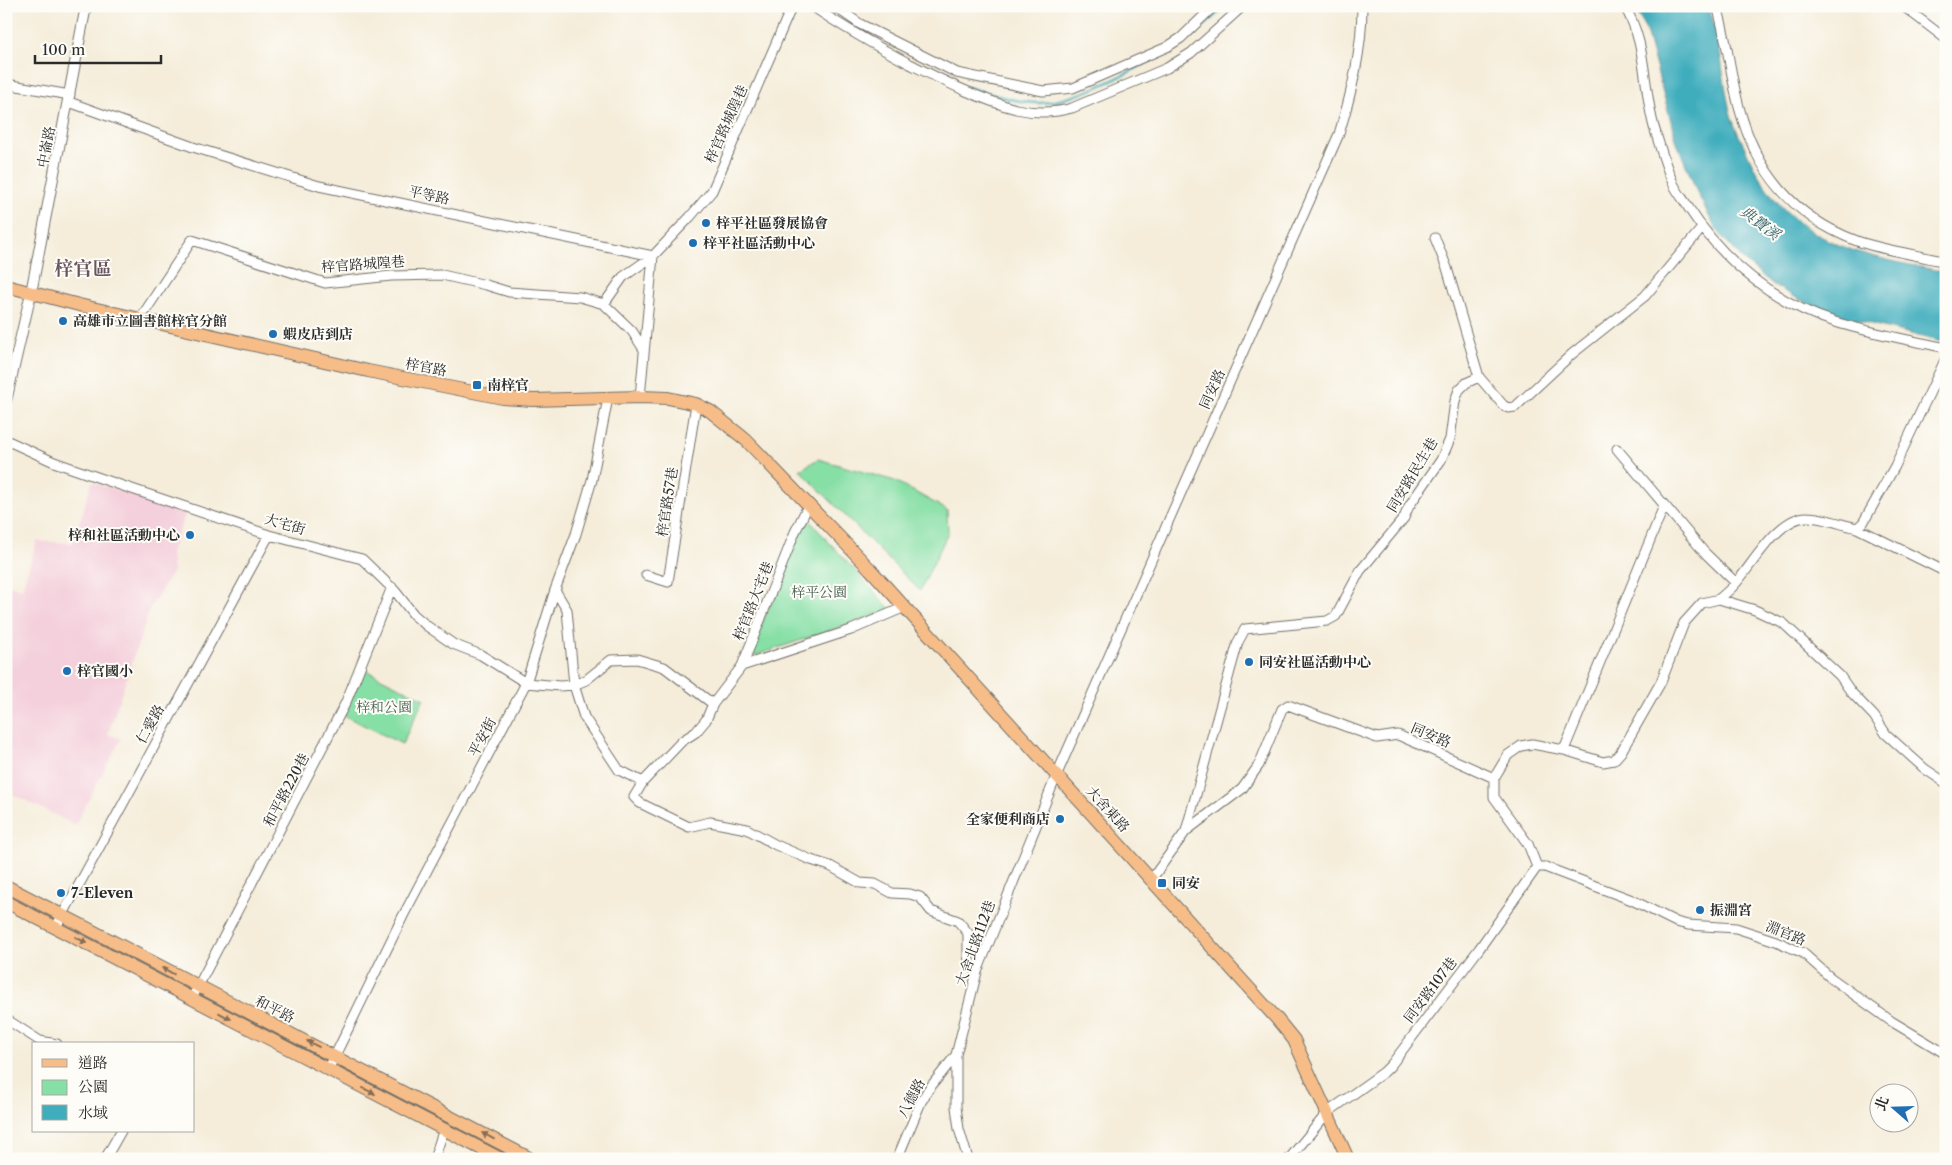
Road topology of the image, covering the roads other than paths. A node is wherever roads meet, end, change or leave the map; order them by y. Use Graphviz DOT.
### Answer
graph roads {
  1 [pos="86,6"];
  2 [pos="792,6"];
  3 [pos="812,6"];
  4 [pos="834,6"];
  5 [pos="1214,6"];
  6 [pos="1243,6"];
  7 [pos="1362,6"];
  8 [pos="1624,6"];
  9 [pos="1716,6"];
  10 [pos="1903,6"];
  11 [pos="1946,39"];
  12 [pos="6,84"];
  13 [pos="69,98"];
  14 [pos="1702,228"];
  15 [pos="1435,238"];
  16 [pos="653,256"];
  17 [pos="1946,262"];
  18 [pos="6,286"];
  19 [pos="32,293"];
  20 [pos="604,304"];
  21 [pos="140,320"];
  22 [pos="643,348"];
  23 [pos="1946,348"];
  24 [pos="1946,358"];
  25 [pos="1479,377"];
  26 [pos="640,397"];
  27 [pos="608,398"];
  28 [pos="6,401"];
  29 [pos="696,404"];
  30 [pos="6,440"];
  31 [pos="1617,449"];
  32 [pos="809,504"];
  33 [pos="1664,506"];
  34 [pos="1857,528"];
  35 [pos="269,535"];
  36 [pos="1946,572"];
  37 [pos="646,575"];
  38 [pos="1736,583"];
  39 [pos="392,587"];
  40 [pos="556,590"];
  41 [pos="1719,599"];
  42 [pos="905,607"];
  43 [pos="1245,629"];
  44 [pos="742,666"];
  45 [pos="526,683"];
  46 [pos="574,685"];
  47 [pos="713,704"];
  48 [pos="1564,750"];
  49 [pos="1057,774"];
  50 [pos="1494,778"];
  51 [pos="643,782"];
  52 [pos="1946,783"];
  53 [pos="1186,831"];
  54 [pos="1537,867"];
  55 [pos="1151,880"];
  56 [pos="6,886"];
  57 [pos="6,902"];
  58 [pos="62,915"];
  59 [pos="56,927"];
  60 [pos="977,972"];
  61 [pos="198,987"];
  62 [pos="192,998"];
  63 [pos="6,1019"];
  64 [pos="46,1042"];
  65 [pos="1946,1054"];
  66 [pos="334,1055"];
  67 [pos="956,1055"];
  68 [pos="328,1070"];
  69 [pos="1328,1112"];
  70 [pos="444,1129"];
  71 [pos="120,1132"];
  72 [pos="105,1159"];
  73 [pos="434,1159"];
  74 [pos="500,1159"];
  75 [pos="531,1159"];
  76 [pos="897,1159"];
  77 [pos="968,1159"];
  78 [pos="1289,1159"];
  79 [pos="1348,1159"];
  1 -- 13 [label="street, 中崙路"];
  2 -- 16 [label="street, 梓官路城隍巷"];
  3 -- 6 [label="street"];
  4 -- 5 [label="street"];
  7 -- 49 [label="street, 同安路"];
  8 -- 14 [label="street"];
  9 -- 17 [label="street"];
  10 -- 11 [label="street"];
  12 -- 13 [label="street, 平等路"];
  13 -- 16 [label="street, 平等路"];
  13 -- 19 [label="street, 中崙路"];
  14 -- 23 [label="street"];
  14 -- 25 [label="street"];
  15 -- 25 [label="street"];
  16 -- 20 [label="street, 梓官路城隍巷"];
  16 -- 22 [label="street"];
  18 -- 19 [label="main road, 梓官路"];
  19 -- 21 [label="main road, 梓官路"];
  19 -- 28 [label="street, 中崙路"];
  20 -- 21 [label="street, 梓官路城隍巷"];
  20 -- 22 [label="street"];
  21 -- 27 [label="main road, 梓官路"];
  22 -- 26 [label="street"];
  24 -- 34 [label="street"];
  25 -- 43 [label="street, 同安路民生巷"];
  26 -- 27 [label="main road, 梓官路"];
  26 -- 29 [label="main road, 梓官路"];
  27 -- 40 [label="street, 平安街"];
  29 -- 32 [label="main road, 梓官路"];
  29 -- 37 [label="street, 梓官路57巷"];
  30 -- 35 [label="street, 大宅街"];
  31 -- 33 [label="street"];
  32 -- 42 [label="main road, 大舍東路"];
  32 -- 44 [label="street, 梓官路大宅巷"];
  33 -- 38 [label="street"];
  33 -- 48 [label="street"];
  34 -- 36 [label="street"];
  34 -- 38 [label="street"];
  35 -- 39 [label="street, 大宅街"];
  35 -- 58 [label="street, 仁愛路"];
  38 -- 41 [label="street"];
  39 -- 45 [label="street, 大宅街"];
  39 -- 61 [label="street, 和平路220巷"];
  40 -- 45 [label="street, 平安街"];
  40 -- 46 [label="street"];
  41 -- 48 [label="street"];
  41 -- 52 [label="street"];
  42 -- 44 [label="street"];
  42 -- 49 [label="main road, 大舍東路"];
  43 -- 53 [label="street, 同安路"];
  44 -- 47 [label="street, 梓官路大宅巷"];
  45 -- 46 [label="street"];
  45 -- 66 [label="street, 平安街"];
  46 -- 47 [label="street"];
  46 -- 51 [label="street"];
  47 -- 51 [label="street, 梓官路大宅巷"];
  48 -- 50 [label="street"];
  49 -- 55 [label="main road, 大舍東路"];
  49 -- 60 [label="street, 大舍北路112巷"];
  50 -- 53 [label="street, 同安路"];
  50 -- 54 [label="street"];
  51 -- 60 [label="street, 梓官路大宅巷"];
  53 -- 55 [label="street, 同安路"];
  54 -- 65 [label="street, 淵官路"];
  54 -- 69 [label="street, 同安路107巷"];
  55 -- 69 [label="main road, 大舍東路"];
  56 -- 58 [label="main road, 和平路"];
  57 -- 59 [label="main road"];
  58 -- 59 [label="street, 仁愛路"];
  61 -- 58 [label="main road, 和平路, one-way"];
  59 -- 62 [label="main road, one-way"];
  60 -- 67 [label="street, 大舍北路112巷"];
  61 -- 62 [label="street, 和平路220巷"];
  66 -- 61 [label="main road, 和平路, one-way"];
  62 -- 68 [label="main road, one-way"];
  63 -- 64 [label="street"];
  66 -- 68 [label="street, 平安街"];
  75 -- 66 [label="main road, 和平路, one-way"];
  67 -- 76 [label="street, 八德路"];
  67 -- 77 [label="street, 大舍北路112巷"];
  68 -- 70 [label="main road, one-way"];
  69 -- 78 [label="street, 同安路107巷"];
  69 -- 79 [label="main road, 大舍東路"];
  70 -- 73 [label="street"];
  70 -- 74 [label="main road"];
  71 -- 72 [label="street"];
}
